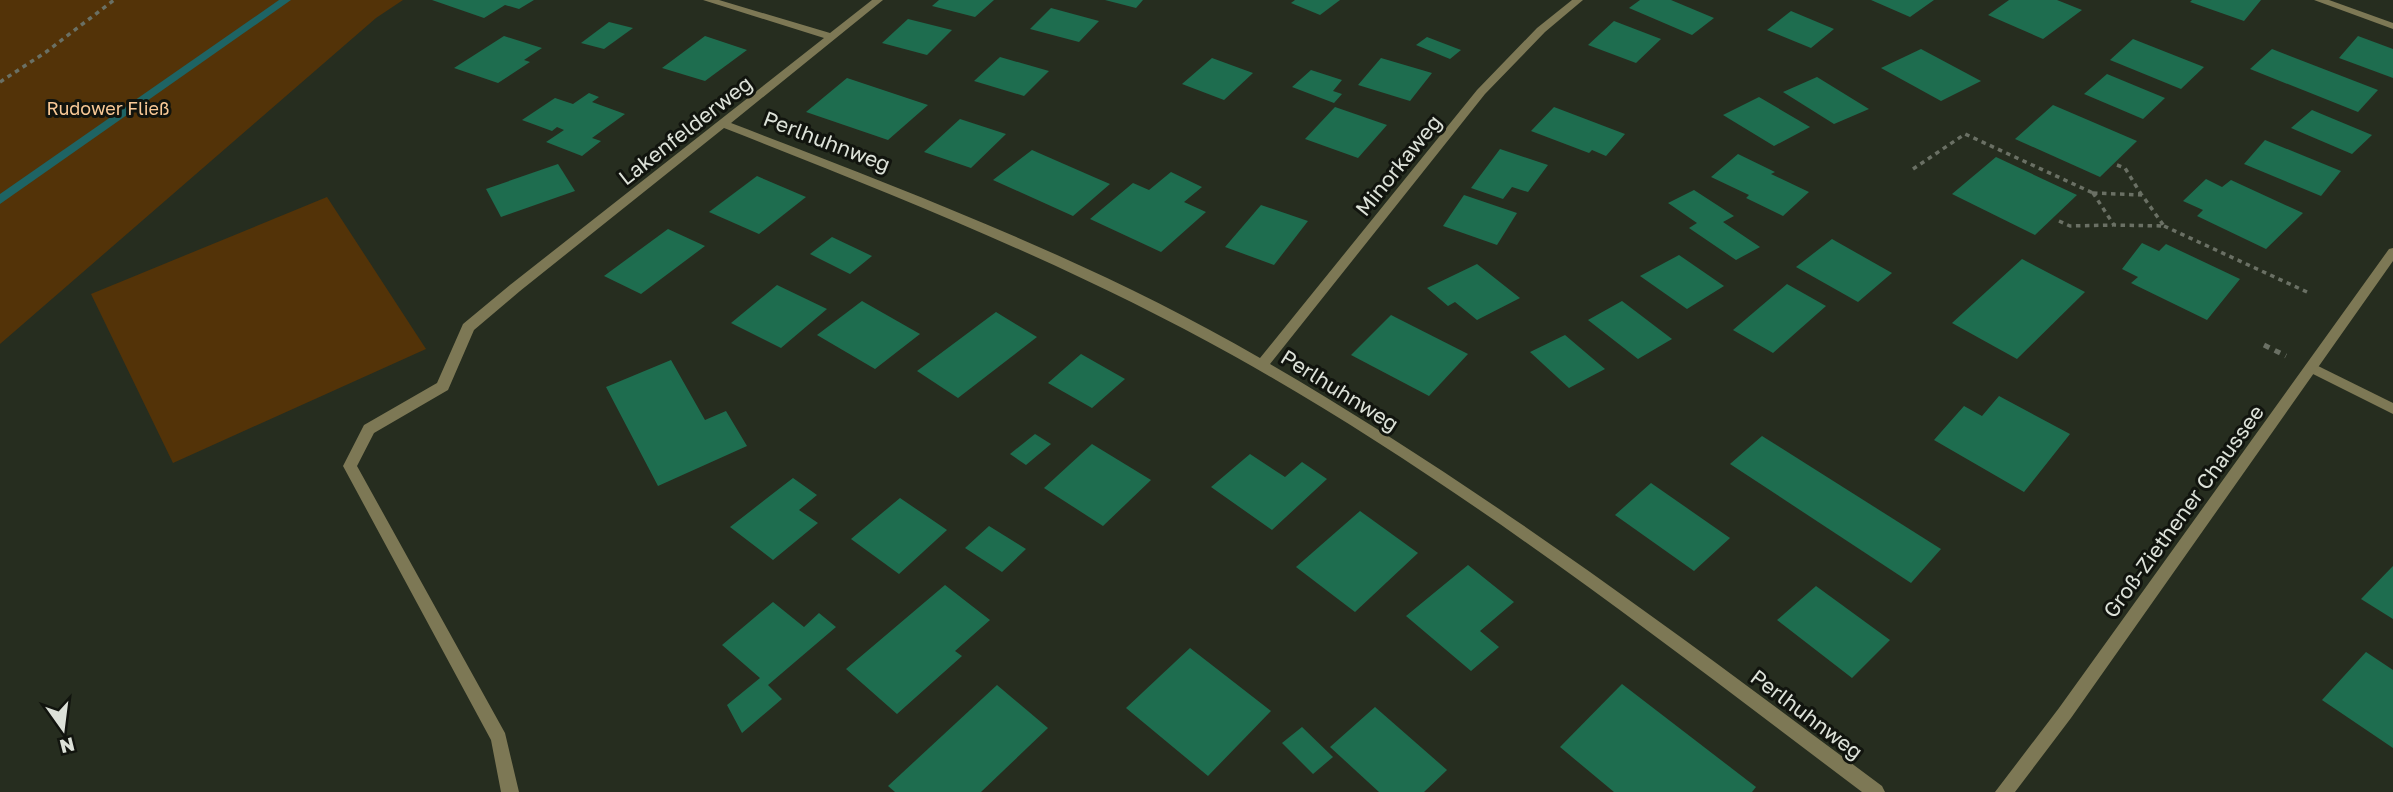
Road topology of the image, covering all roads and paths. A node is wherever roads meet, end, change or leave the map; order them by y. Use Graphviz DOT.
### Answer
graph roads {
  1 [pos="114,0"];
  2 [pos="708,0"];
  3 [pos="878,0"];
  4 [pos="1578,0"];
  5 [pos="2319,0"];
  6 [pos="2393,26"];
  7 [pos="832,37"];
  8 [pos="0,82"];
  9 [pos="724,124"];
  10 [pos="2117,165"];
  11 [pos="1913,169"];
  12 [pos="2093,193"];
  13 [pos="2142,195"];
  14 [pos="2059,221"];
  15 [pos="2114,225"];
  16 [pos="2164,226"];
  17 [pos="2393,252"];
  18 [pos="2307,292"];
  19 [pos="1261,366"];
  20 [pos="2312,369"];
  21 [pos="2393,410"];
  22 [pos="510,792"];
  23 [pos="1876,792"];
  24 [pos="2004,792"];
  1 -- 8 [label="path"];
  2 -- 7 [label="street"];
  3 -- 7 [label="street, Lakenfelderweg"];
  4 -- 19 [label="street, Minorkaweg"];
  5 -- 6 [label="street"];
  7 -- 9 [label="street, Lakenfelderweg"];
  9 -- 19 [label="street, Perlhuhnweg"];
  9 -- 22 [label="street, Lakenfelderweg"];
  10 -- 13 [label="path"];
  11 -- 12 [label="path"];
  12 -- 13 [label="path"];
  12 -- 15 [label="path"];
  13 -- 16 [label="path"];
  14 -- 15 [label="path"];
  15 -- 16 [label="path"];
  16 -- 18 [label="path"];
  17 -- 20 [label="street, Groß-Ziethener Chaussee"];
  19 -- 23 [label="street, Perlhuhnweg"];
  20 -- 21 [label="street"];
  20 -- 24 [label="street, Groß-Ziethener Chaussee"];
}
